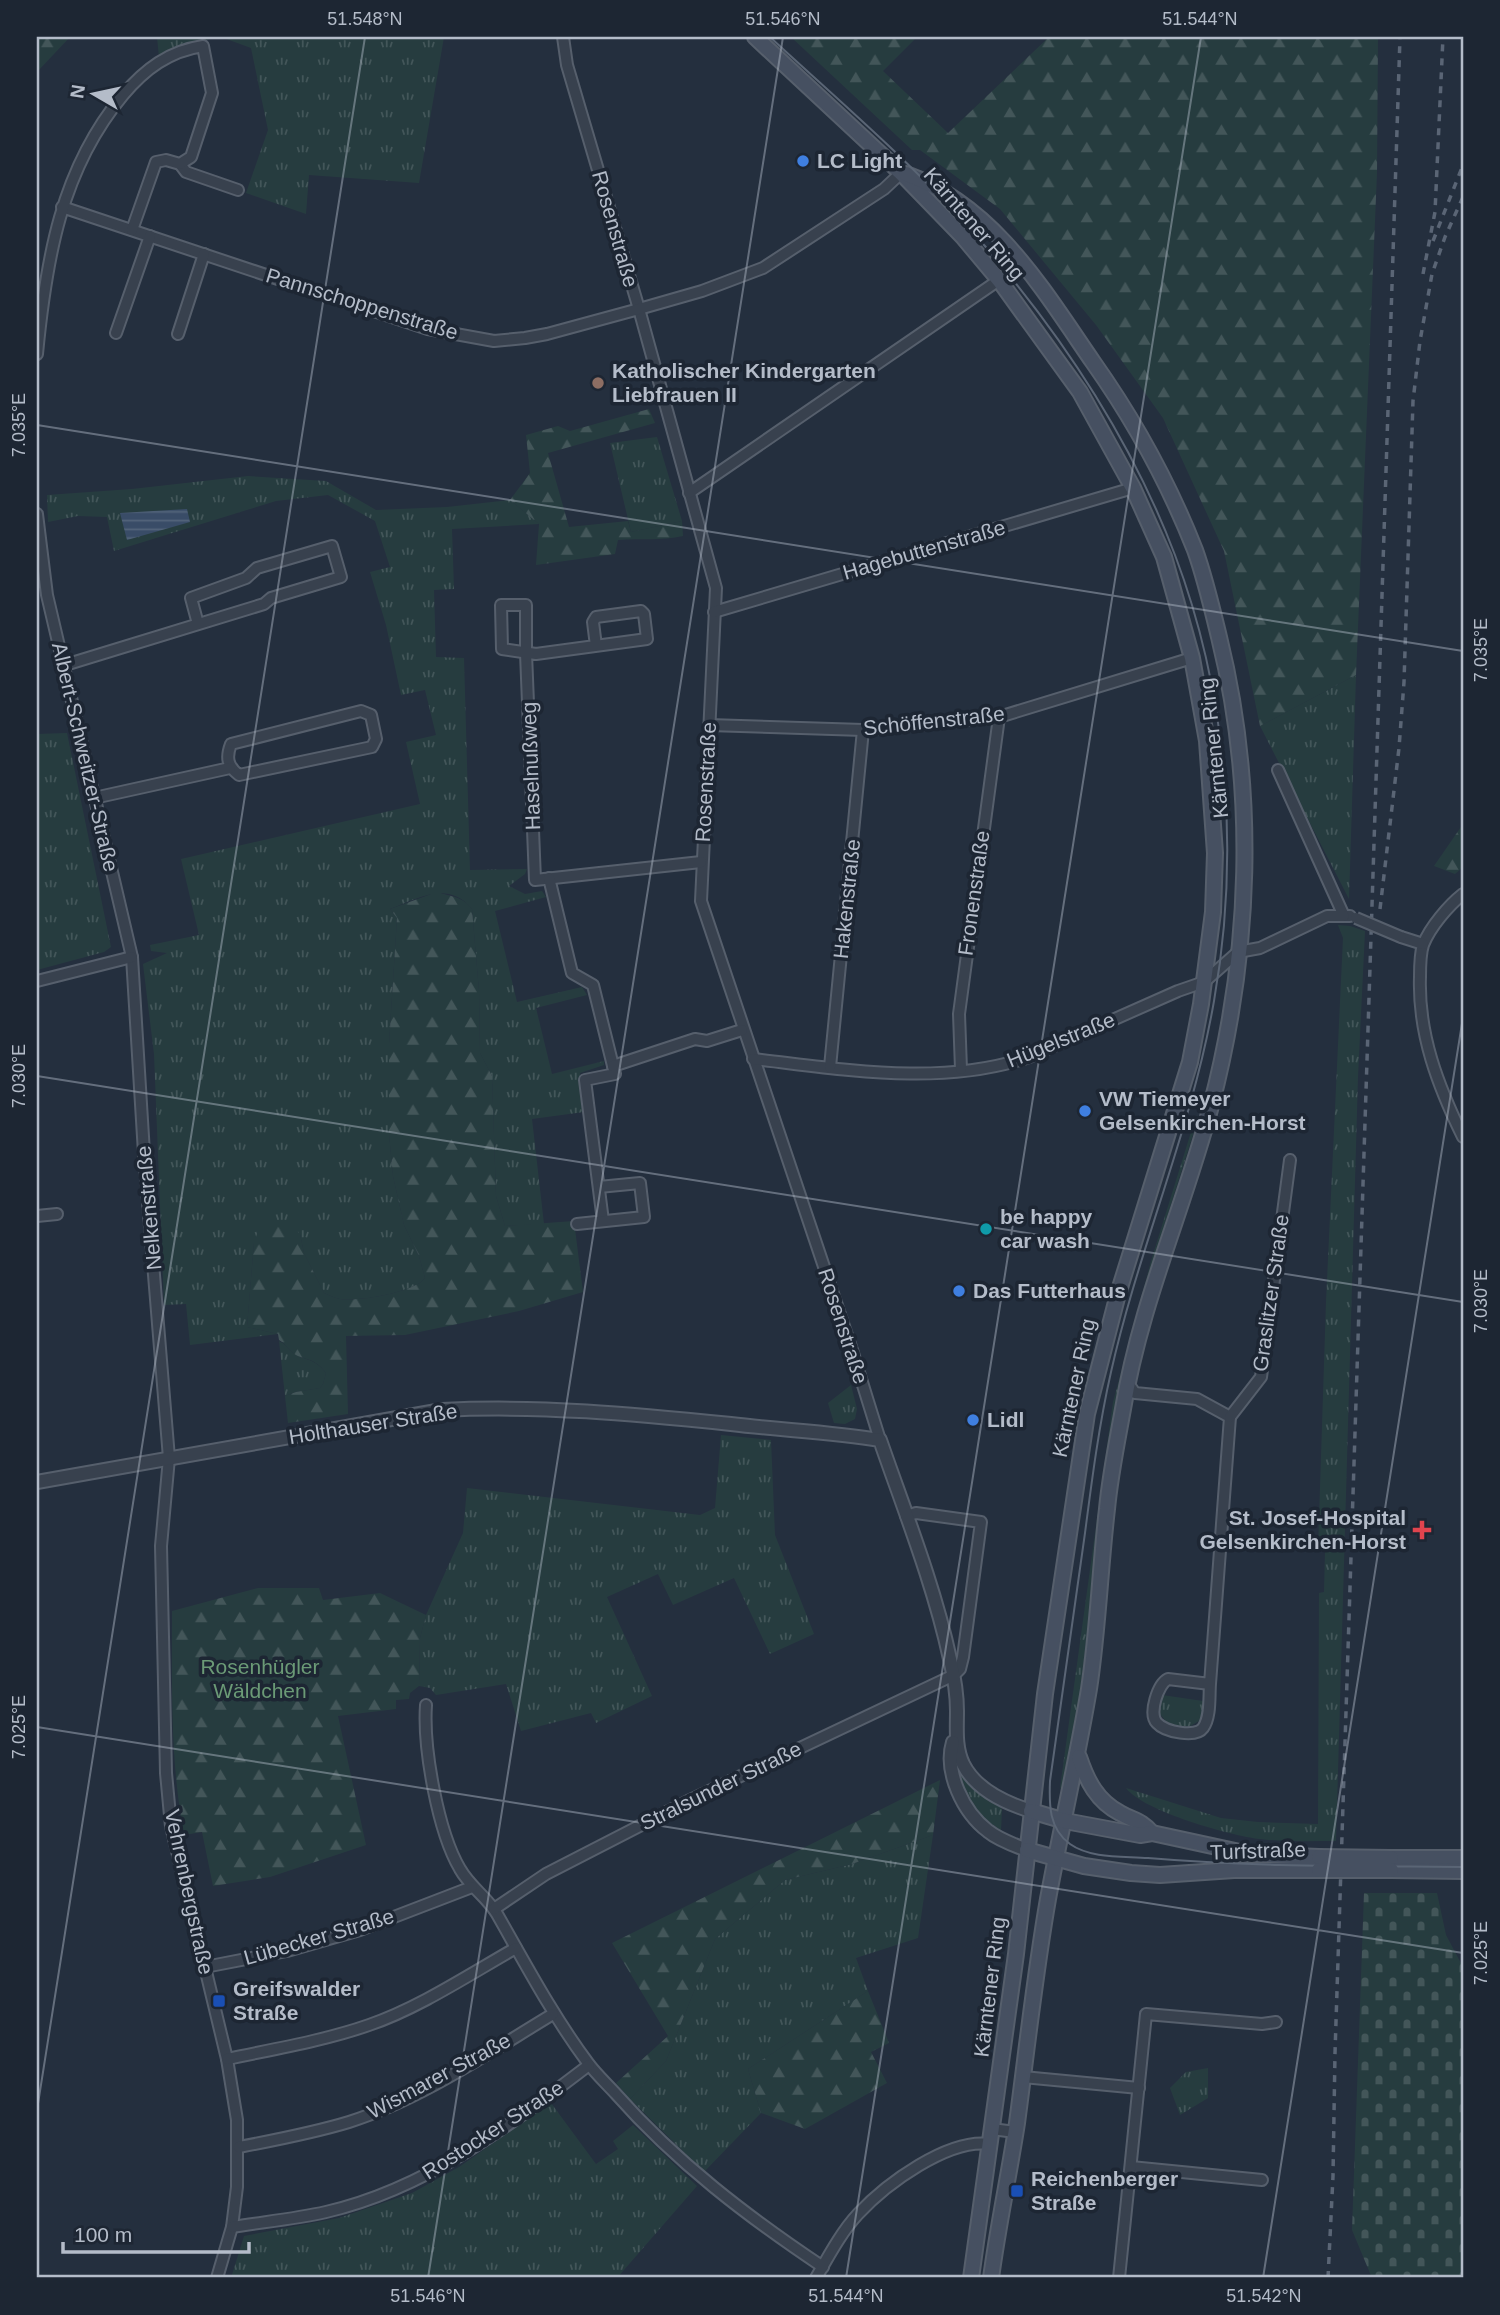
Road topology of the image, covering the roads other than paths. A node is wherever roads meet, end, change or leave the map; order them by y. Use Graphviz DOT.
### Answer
graph roads {
  1 [pos="563,37"];
  2 [pos="755,37"];
  3 [pos="180,164"];
  4 [pos="901,173"];
  5 [pos="238,190"];
  6 [pos="62,207"];
  7 [pos="132,230"];
  8 [pos="150,236"];
  9 [pos="204,254"];
  10 [pos="999,280"];
  11 [pos="639,309"];
  12 [pos="116,333"];
  13 [pos="178,334"];
  14 [pos="37,354"];
  15 [pos="1133,488"];
  16 [pos="689,493"];
  17 [pos="37,514"];
  18 [pos="715,612"];
  19 [pos="198,624"];
  20 [pos="596,646"];
  21 [pos="526,653"];
  22 [pos="1192,658"];
  23 [pos="65,665"];
  24 [pos="999,718"];
  25 [pos="709,725"];
  26 [pos="863,730"];
  27 [pos="230,768"];
  28 [pos="1278,770"];
  29 [pos="94,798"];
  30 [pos="701,862"];
  31 [pos="549,878"];
  32 [pos="1463,894"];
  33 [pos="1350,917"];
  34 [pos="1423,944"];
  35 [pos="1238,952"];
  36 [pos="132,957"];
  37 [pos="37,981"];
  38 [pos="1204,982"];
  39 [pos="742,1030"];
  40 [pos="753,1059"];
  41 [pos="613,1066"];
  42 [pos="830,1068"];
  43 [pos="961,1069"];
  44 [pos="1463,1137"];
  45 [pos="1290,1160"];
  46 [pos="599,1186"];
  47 [pos="57,1214"];
  48 [pos="37,1216"];
  49 [pos="603,1222"];
  50 [pos="577,1224"];
  51 [pos="1127,1382"];
  52 [pos="1230,1417"];
  53 [pos="880,1440"];
  54 [pos="169,1458"];
  55 [pos="37,1482"];
  56 [pos="906,1516"];
  57 [pos="954,1675"];
  58 [pos="1210,1684"];
  59 [pos="426,1705"];
  60 [pos="956,1731"];
  61 [pos="1078,1754"];
  62 [pos="1031,1811"];
  63 [pos="1065,1821"];
  64 [pos="1152,1833"];
  65 [pos="1027,1850"];
  66 [pos="1463,1858"];
  67 [pos="1056,1860"];
  68 [pos="1319,1863"];
  69 [pos="1391,1864"];
  70 [pos="1463,1871"];
  71 [pos="472,1886"];
  72 [pos="494,1909"];
  73 [pos="516,1948"];
  74 [pos="205,1968"];
  75 [pos="553,2014"];
  76 [pos="1276,2022"];
  77 [pos="227,2059"];
  78 [pos="589,2065"];
  79 [pos="1023,2077"];
  80 [pos="1139,2088"];
  81 [pos="1015,2133"];
  82 [pos="991,2137"];
  83 [pos="239,2147"];
  84 [pos="1131,2167"];
  85 [pos="1262,2180"];
  86 [pos="232,2227"];
  87 [pos="823,2267"];
  88 [pos="217,2278"];
  89 [pos="817,2278"];
  90 [pos="971,2278"];
  91 [pos="990,2278"];
  92 [pos="1119,2278"];
  1 -- 11 [label="street, Rosenstraße"];
  2 -- 4 [label="main road"];
  3 -- 5 [label="street"];
  3 -- 6 [label="street"];
  3 -- 7 [label="street"];
  4 -- 10 [label="main road, Kärntener Ring"];
  4 -- 11 [label="street, Pannschoppenstraße"];
  4 -- 35 [label="main road, Kärntener Ring"];
  6 -- 7 [label="street, Pannschoppenstraße"];
  6 -- 14 [label="street"];
  7 -- 8 [label="street, Pannschoppenstraße"];
  8 -- 9 [label="street, Pannschoppenstraße"];
  8 -- 12 [label="street"];
  9 -- 11 [label="street, Pannschoppenstraße"];
  9 -- 13 [label="street"];
  10 -- 15 [label="main road, Kärntener Ring"];
  10 -- 16 [label="street"];
  11 -- 16 [label="street, Rosenstraße"];
  15 -- 18 [label="street, Hagebuttenstraße"];
  15 -- 22 [label="main road, Kärntener Ring"];
  16 -- 18 [label="street, Rosenstraße"];
  17 -- 23 [label="street, Albert-Schweitzer-Straße"];
  18 -- 25 [label="street, Rosenstraße"];
  19 -- 19 [label="street"];
  19 -- 23 [label="street"];
  20 -- 20 [label="street"];
  20 -- 21 [label="street"];
  21 -- 21 [label="street, Haselnußweg"];
  21 -- 31 [label="street, Haselnußweg"];
  22 -- 24 [label="street, Schöffenstraße"];
  22 -- 38 [label="main road, Kärntener Ring"];
  23 -- 29 [label="street, Albert-Schweitzer-Straße"];
  24 -- 26 [label="street, Schöffenstraße"];
  24 -- 43 [label="street, Fronenstraße"];
  25 -- 26 [label="street, Schöffenstraße"];
  25 -- 30 [label="street, Rosenstraße"];
  26 -- 42 [label="street, Hakenstraße"];
  27 -- 27 [label="street"];
  27 -- 29 [label="street"];
  28 -- 33 [label="street"];
  29 -- 36 [label="street, Albert-Schweitzer-Straße"];
  30 -- 31 [label="street"];
  30 -- 39 [label="street, Rosenstraße"];
  31 -- 41 [label="street"];
  32 -- 34 [label="street"];
  33 -- 34 [label="street, bridge"];
  33 -- 35 [label="street, Hügelstraße"];
  34 -- 44 [label="street"];
  35 -- 38 [label="street, Hügelstraße"];
  35 -- 51 [label="main road, Kärntener Ring"];
  36 -- 37 [label="street"];
  36 -- 54 [label="street, Nelkenstraße"];
  38 -- 43 [label="street, Hügelstraße"];
  38 -- 62 [label="main road, Kärntener Ring"];
  39 -- 40 [label="street, Rosenstraße"];
  39 -- 41 [label="street"];
  40 -- 42 [label="street, Hügelstraße"];
  40 -- 53 [label="street, Rosenstraße"];
  41 -- 46 [label="street"];
  42 -- 43 [label="street, Hügelstraße"];
  45 -- 52 [label="street, Graslitzer Straße"];
  46 -- 49 [label="street"];
  46 -- 49 [label="street"];
  47 -- 48 [label="street"];
  49 -- 50 [label="street"];
  51 -- 52 [label="street"];
  51 -- 61 [label="main road, Kärntener Ring"];
  52 -- 58 [label="street"];
  53 -- 54 [label="street, Holthauser Straße"];
  53 -- 56 [label="street, Rosenstraße"];
  54 -- 55 [label="street, Holthauser Straße"];
  54 -- 74 [label="street, Vehrenbergstraße"];
  56 -- 57 [label="street, Rosenstraße"];
  56 -- 57 [label="street, Rosenstraße"];
  57 -- 60 [label="street, Rosenstraße"];
  57 -- 72 [label="street, Stralsunder Straße"];
  58 -- 58 [label="street"];
  59 -- 71 [label="street"];
  60 -- 62 [label="street, Rosenstraße"];
  60 -- 65 [label="street, Rosenstraße"];
  61 -- 63 [label="main road, Kärntener Ring"];
  61 -- 64 [label="main road"];
  62 -- 63 [label="main road"];
  62 -- 65 [label="main road, Kärntener Ring"];
  63 -- 64 [label="main road, Turfstraße"];
  63 -- 67 [label="main road, Kärntener Ring"];
  64 -- 68 [label="main road, Turfstraße"];
  65 -- 67 [label="main road"];
  65 -- 82 [label="main road, Kärntener Ring"];
  66 -- 69 [label="main road, Turfstraße"];
  67 -- 68 [label="main road, Turfstraße"];
  67 -- 79 [label="main road, Kärntener Ring"];
  68 -- 69 [label="main road, Turfstraße, bridge"];
  69 -- 70 [label="main road, Turfstraße"];
  71 -- 72 [label="street"];
  71 -- 74 [label="street, Lübecker Straße"];
  72 -- 73 [label="street"];
  73 -- 75 [label="street"];
  73 -- 77 [label="street"];
  74 -- 77 [label="street, Vehrenbergstraße"];
  75 -- 78 [label="street"];
  75 -- 83 [label="street, Wismarer Straße"];
  76 -- 80 [label="street"];
  77 -- 83 [label="street, Vehrenbergstraße"];
  78 -- 86 [label="street, Rostocker Straße"];
  78 -- 87 [label="street"];
  79 -- 80 [label="street"];
  79 -- 81 [label="main road, Kärntener Ring"];
  80 -- 84 [label="street"];
  81 -- 82 [label="street"];
  81 -- 91 [label="main road, Kärntener Ring"];
  82 -- 87 [label="street"];
  82 -- 90 [label="main road, Kärntener Ring"];
  83 -- 86 [label="street, Vehrenbergstraße"];
  84 -- 85 [label="street"];
  84 -- 92 [label="street"];
  86 -- 88 [label="street, Vehrenbergstraße"];
  87 -- 89 [label="street"];
}
